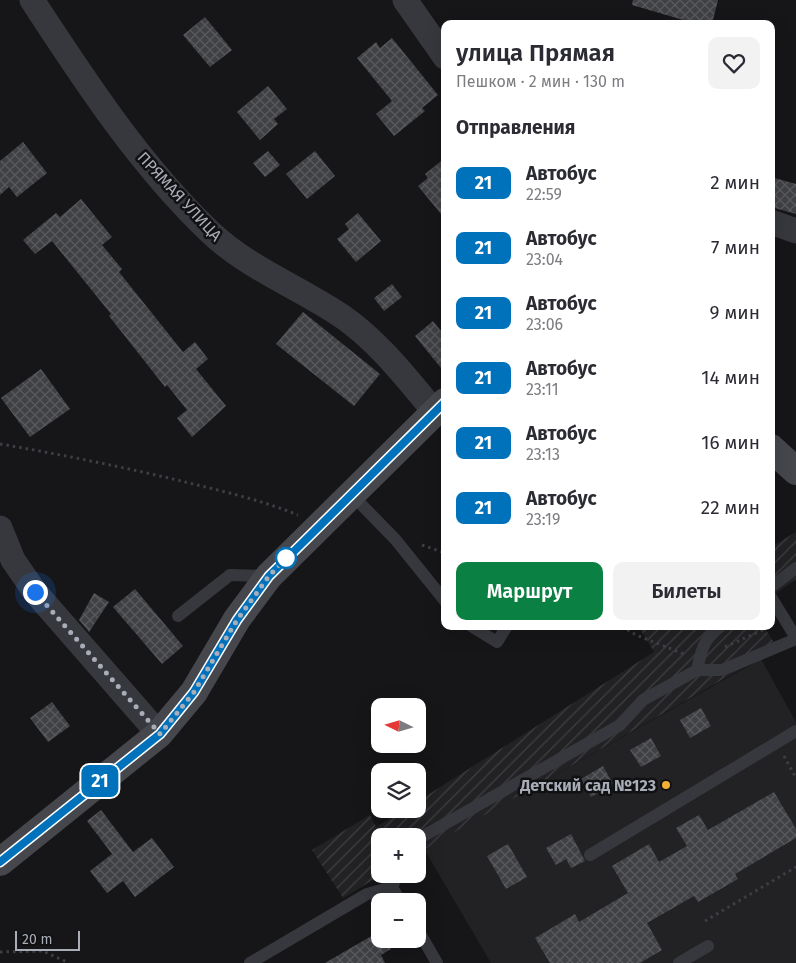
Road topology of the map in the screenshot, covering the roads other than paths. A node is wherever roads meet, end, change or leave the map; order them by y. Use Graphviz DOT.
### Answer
graph roads {
  1 [pos="32,0"];
  2 [pos="405,0"];
  3 [pos="441,51"];
  4 [pos="775,223"];
  5 [pos="796,231"];
  6 [pos="440,407"];
  7 [pos="775,452"];
  8 [pos="796,470"];
  9 [pos="351,494"];
  10 [pos="0,528"];
  11 [pos="796,568"];
  12 [pos="269,576"];
  13 [pos="775,584"];
  14 [pos="441,596"];
  15 [pos="775,604"];
  16 [pos="178,616"];
  17 [pos="478,630"];
  18 [pos="504,630"];
  19 [pos="716,630"];
  20 [pos="796,638"];
  21 [pos="697,670"];
  22 [pos="796,731"];
  23 [pos="160,734"];
  24 [pos="426,834"];
  25 [pos="590,855"];
  26 [pos="0,862"];
  27 [pos="394,883"];
  28 [pos="392,887"];
  29 [pos="395,893"];
  30 [pos="426,944"];
  31 [pos="708,946"];
  32 [pos="250,963"];
  33 [pos="437,963"];
  34 [pos="679,963"];
  1 -- 6 [label="street, ПРЯМАЯ УЛИЦА"];
  2 -- 3 [label="street"];
  4 -- 5 [label="street"];
  6 -- 9 [label="street"];
  7 -- 8 [label="street"];
  9 -- 12 [label="street"];
  9 -- 14 [label="lane"];
  10 -- 23 [label="street"];
  11 -- 13 [label="lane"];
  12 -- 16 [label="lane"];
  12 -- 23 [label="street"];
  15 -- 20 [label="lane"];
  17 -- 18 [label="lane"];
  19 -- 21 [label="lane"];
  20 -- 21 [label="lane"];
  21 -- 24 [label="lane"];
  22 -- 25 [label="lane"];
  23 -- 26 [label="street"];
  27 -- 28 [label="lane"];
  28 -- 29 [label="lane"];
  28 -- 32 [label="lane"];
  30 -- 33 [label="lane"];
  31 -- 34 [label="lane"];
}
